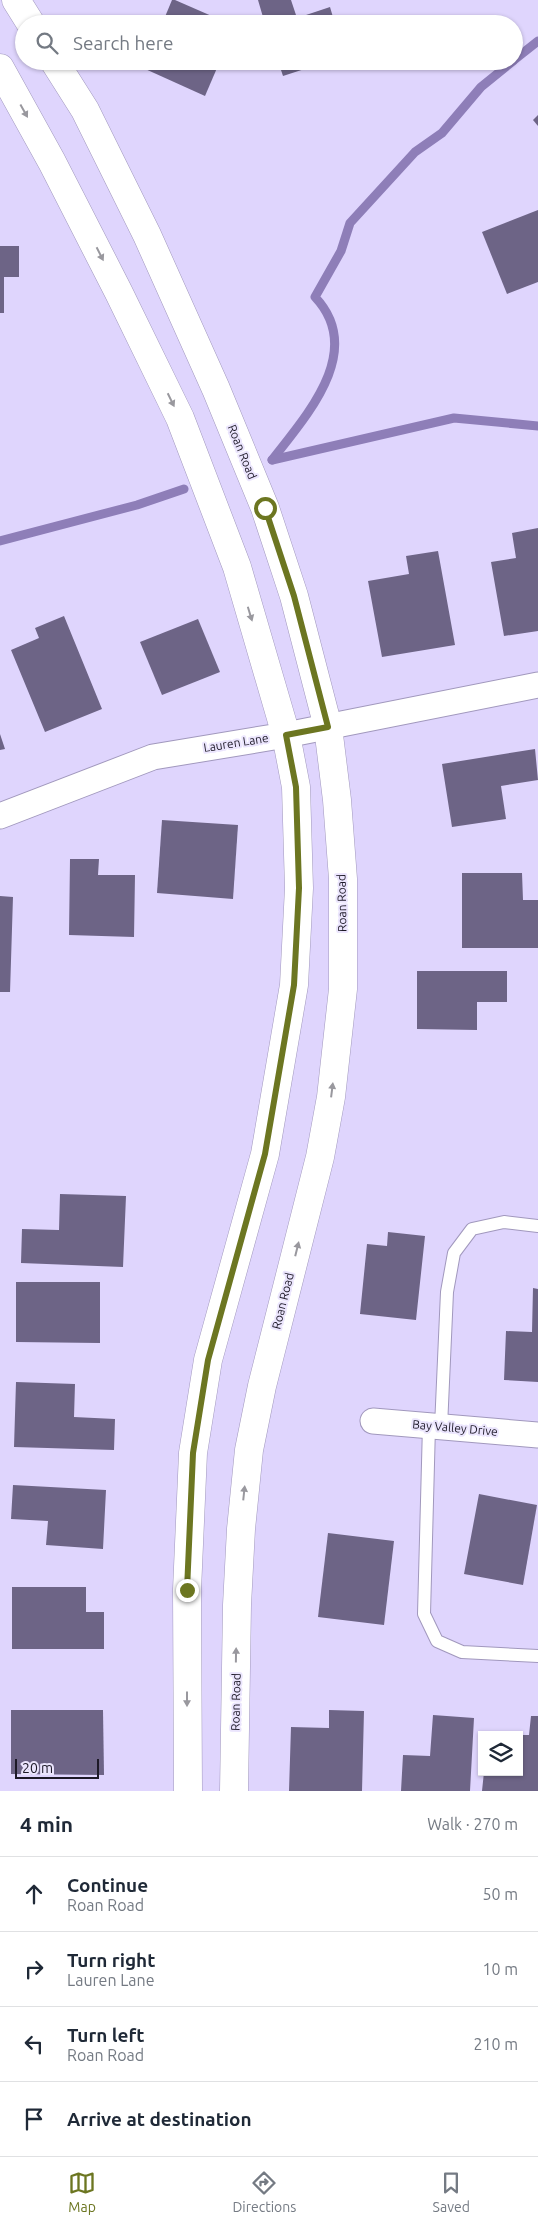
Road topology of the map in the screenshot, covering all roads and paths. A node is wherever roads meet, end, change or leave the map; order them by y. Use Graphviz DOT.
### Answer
graph roads {
  1 [pos="16,0"];
  2 [pos="25,15"];
  3 [pos="0,68"];
  4 [pos="60,70"];
  5 [pos="538,685"];
  6 [pos="328,727"];
  7 [pos="286,735"];
  8 [pos="0,816"];
  9 [pos="538,1226"];
  10 [pos="373,1421"];
  11 [pos="435,1426"];
  12 [pos="538,1435"];
  13 [pos="538,1656"];
  14 [pos="188,1791"];
  15 [pos="234,1791"];
  1 -- 2 [label="street"];
  3 -- 7 [label="street, one-way"];
  4 -- 6 [label="street, Roan Road"];
  5 -- 6 [label="street, Lauren Lane"];
  6 -- 7 [label="street, Lauren Lane"];
  15 -- 6 [label="street, Roan Road, one-way"];
  7 -- 8 [label="street, Lauren Lane"];
  7 -- 14 [label="street, one-way"];
  9 -- 11 [label="lane"];
  10 -- 11 [label="street, Bay Valley Drive"];
  11 -- 12 [label="street, Bay Valley Drive"];
  11 -- 13 [label="lane"];
}
